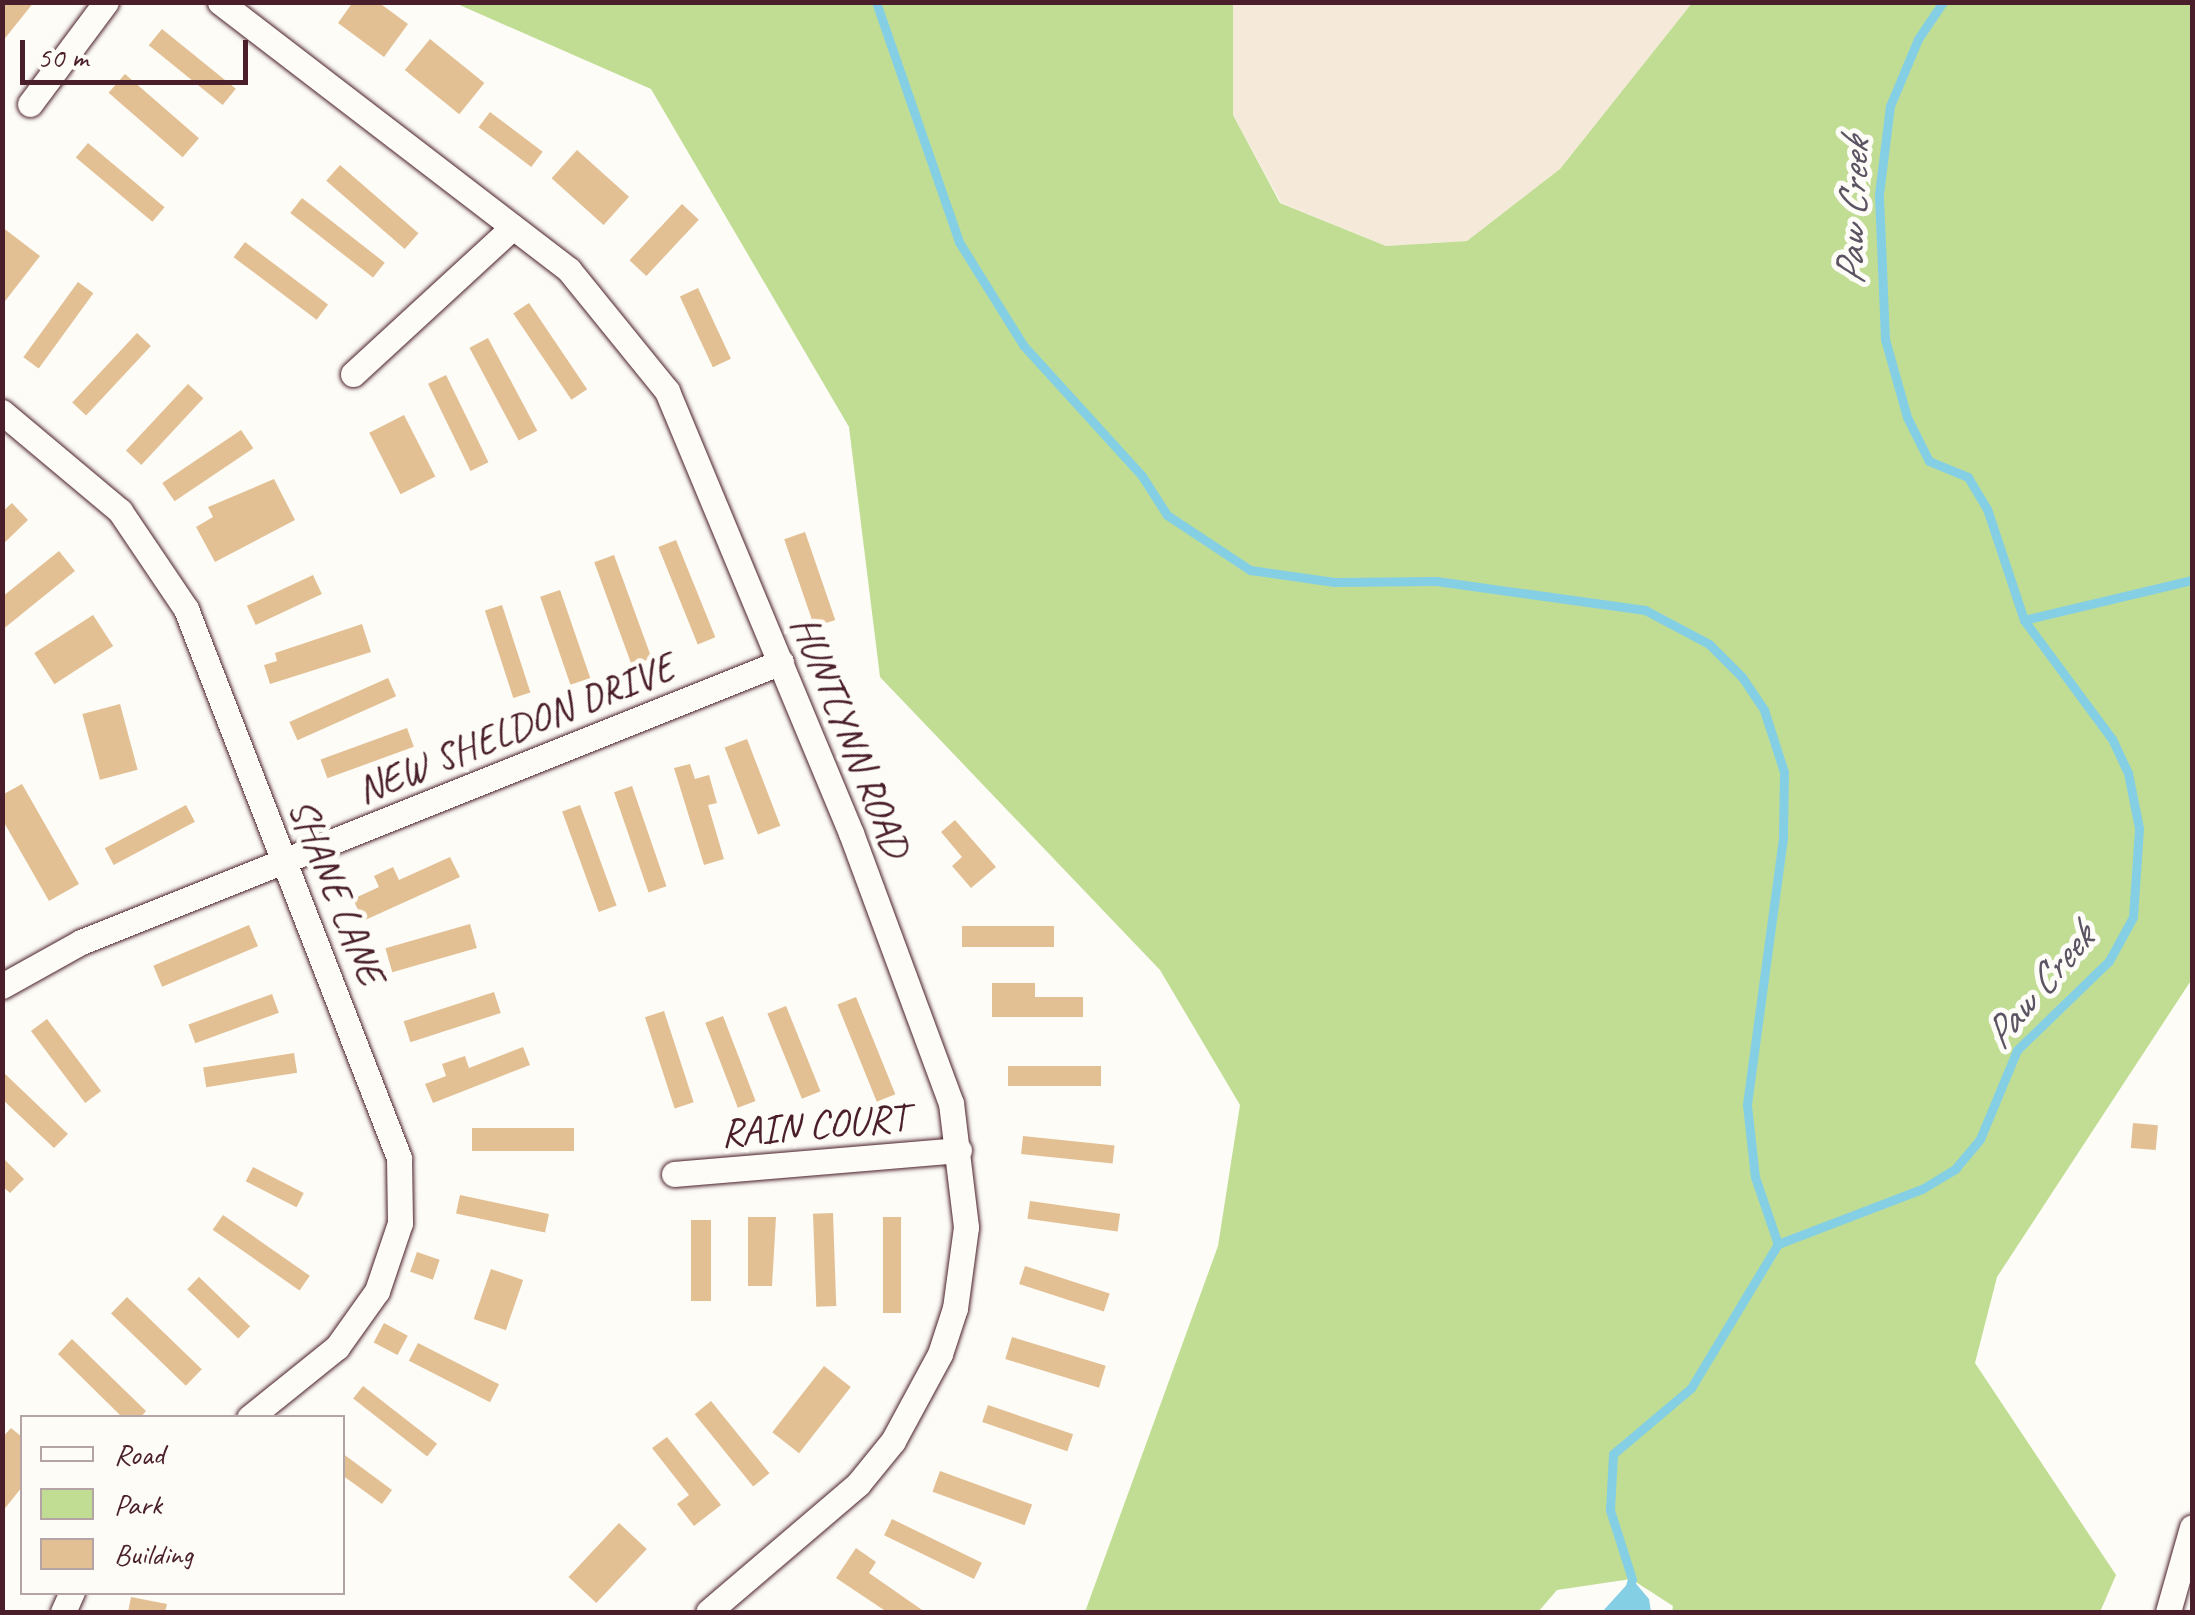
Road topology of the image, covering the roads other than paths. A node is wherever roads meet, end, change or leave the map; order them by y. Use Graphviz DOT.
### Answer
graph roads {
  1 [pos="106,2"];
  2 [pos="220,2"];
  3 [pos="30,104"];
  4 [pos="513,227"];
  5 [pos="353,374"];
  6 [pos="2,412"];
  7 [pos="781,662"];
  8 [pos="284,860"];
  9 [pos="2,986"];
  10 [pos="959,1150"];
  11 [pos="674,1174"];
  12 [pos="252,1415"];
  13 [pos="2192,1527"];
  14 [pos="708,1612"];
  15 [pos="2168,1612"];
  1 -- 3 [label="street"];
  2 -- 4 [label="street, HUNTLYNN ROAD"];
  4 -- 5 [label="street"];
  4 -- 7 [label="street, HUNTLYNN ROAD"];
  6 -- 8 [label="street, SHANE LANE"];
  7 -- 8 [label="street, NEW SHELDON DRIVE"];
  7 -- 10 [label="street, HUNTLYNN ROAD"];
  8 -- 9 [label="street, NEW SHELDON DRIVE"];
  8 -- 12 [label="street, SHANE LANE"];
  10 -- 11 [label="street, RAIN COURT"];
  10 -- 14 [label="street, HUNTLYNN ROAD"];
  13 -- 15 [label="street"];
}
